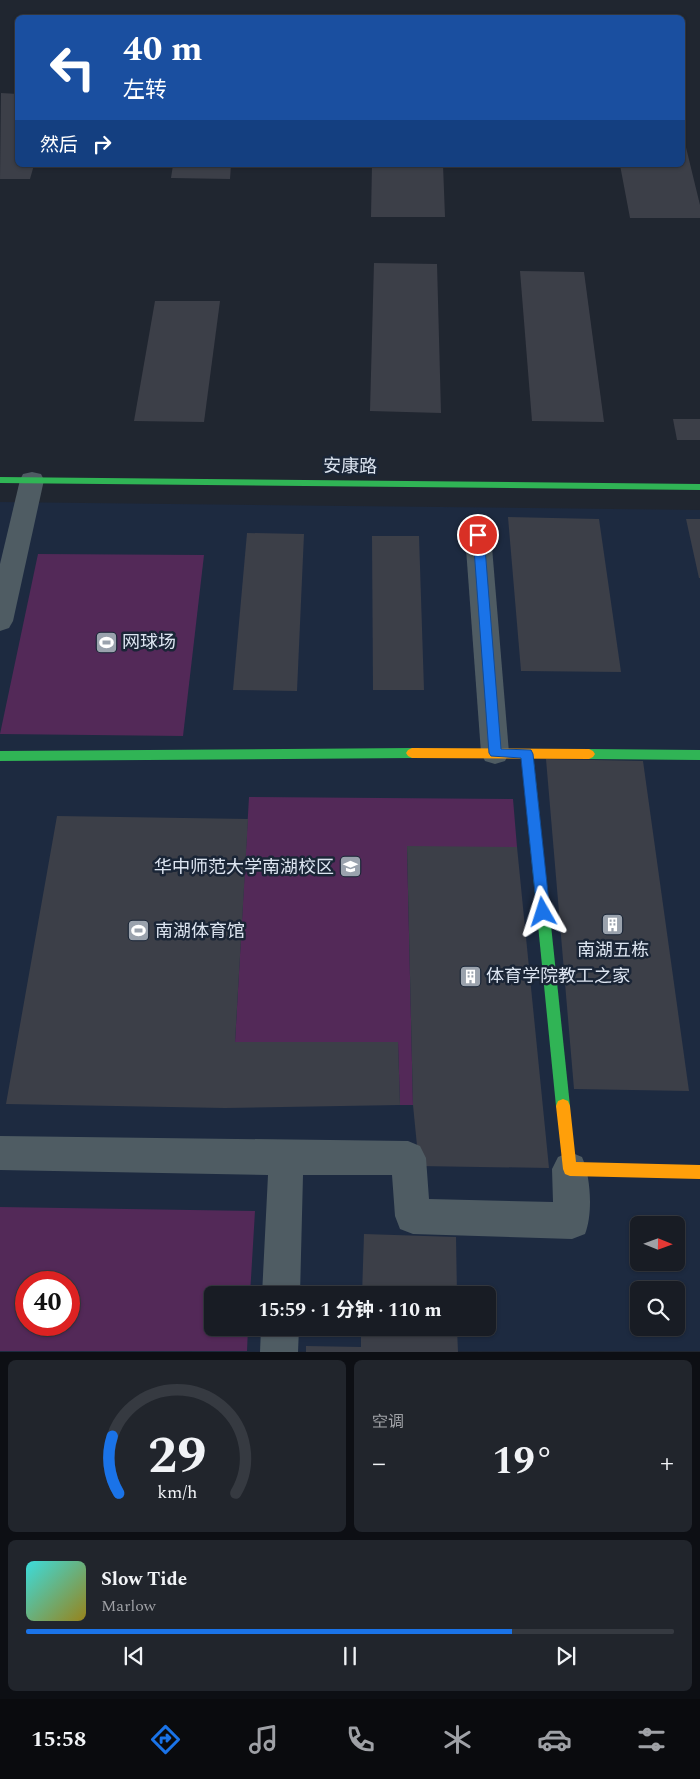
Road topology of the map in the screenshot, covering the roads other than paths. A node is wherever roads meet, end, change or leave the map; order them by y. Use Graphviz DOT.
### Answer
graph roads {
  1 [pos="0,480"];
  2 [pos="32,480"];
  3 [pos="700,487"];
  4 [pos="478,535"];
  5 [pos="0,621"];
  6 [pos="495,753"];
  7 [pos="527,754"];
  8 [pos="700,755"];
  9 [pos="0,756"];
  10 [pos="0,1153"];
  11 [pos="286,1158"];
  12 [pos="570,1170"];
  13 [pos="700,1172"];
  14 [pos="281,1286"];
  15 [pos="280,1336"];
  16 [pos="279,1352"];
  1 -- 2 [label="street, 安康路"];
  2 -- 3 [label="street, 安康路"];
  2 -- 5 [label="street"];
  4 -- 6 [label="street"];
  6 -- 7 [label="street"];
  6 -- 9 [label="street"];
  7 -- 8 [label="street"];
  7 -- 12 [label="street"];
  10 -- 11 [label="street"];
  11 -- 12 [label="street"];
  11 -- 14 [label="street"];
  12 -- 13 [label="street"];
  15 -- 16 [label="street"];
}
